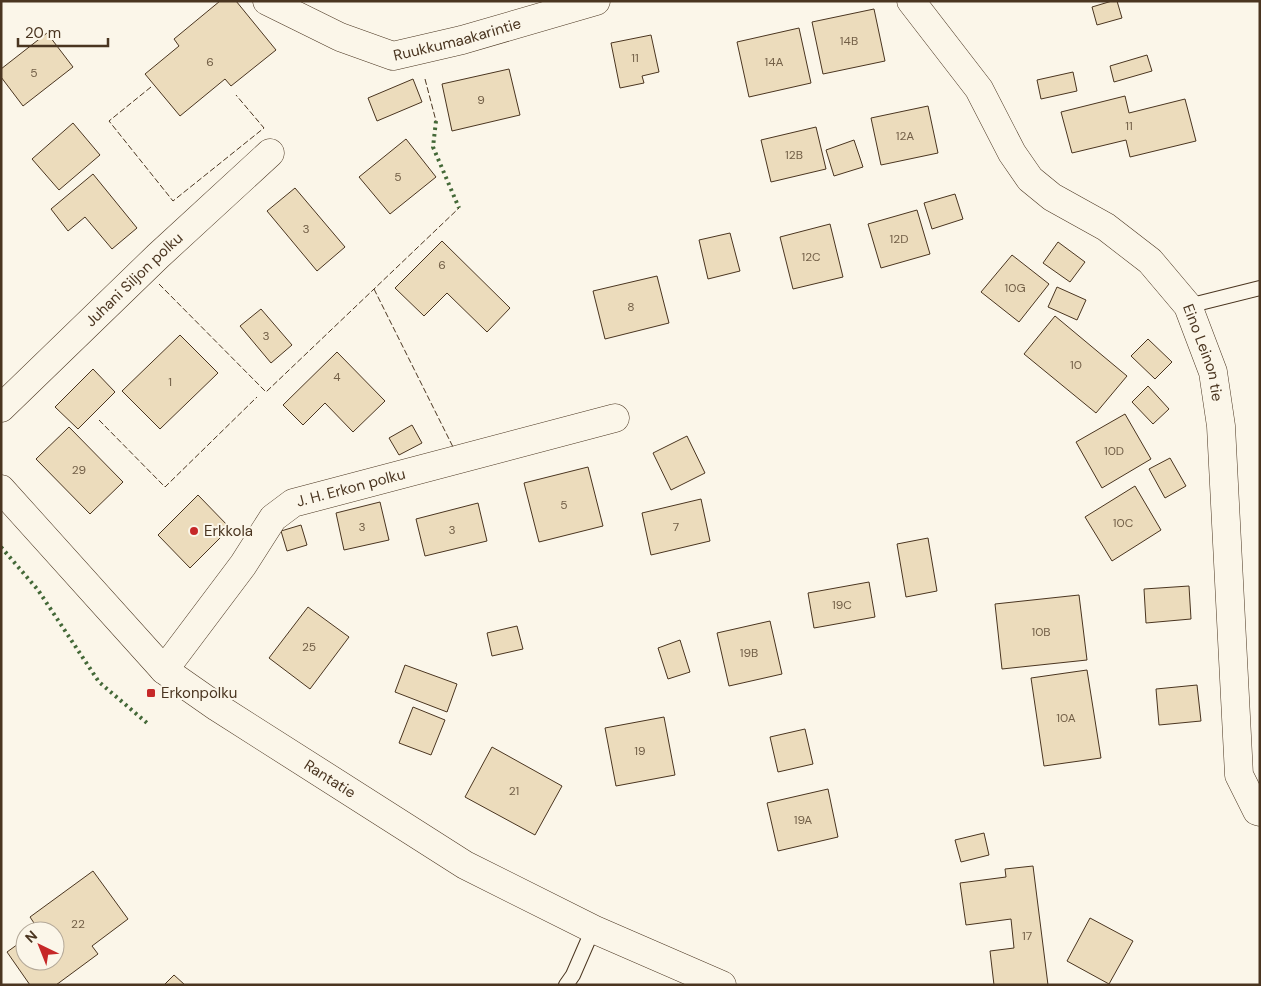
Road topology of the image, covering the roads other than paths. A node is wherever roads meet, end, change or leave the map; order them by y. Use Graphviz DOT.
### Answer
graph roads {
  1 [pos="267,1"];
  2 [pos="596,1"];
  3 [pos="911,1"];
  4 [pos="270,153"];
  5 [pos="1260,288"];
  6 [pos="1188,306"];
  7 [pos="1,408"];
  8 [pos="615,418"];
  9 [pos="1,489"];
  10 [pos="164,670"];
  11 [pos="1260,812"];
  12 [pos="593,930"];
  13 [pos="566,985"];
  14 [pos="722,985"];
  1 -- 2 [label="street, Ruukkumaakarintie"];
  3 -- 6 [label="street, Eino Leinon tie"];
  4 -- 7 [label="street, Juhani Siljon polku"];
  5 -- 6 [label="lane"];
  6 -- 11 [label="street, Eino Leinon tie"];
  8 -- 10 [label="street, J. H. Erkon polku"];
  9 -- 10 [label="street, Rantatie"];
  10 -- 12 [label="street, Rantatie"];
  12 -- 13 [label="lane"];
  12 -- 14 [label="street, Rantatie"];
}
